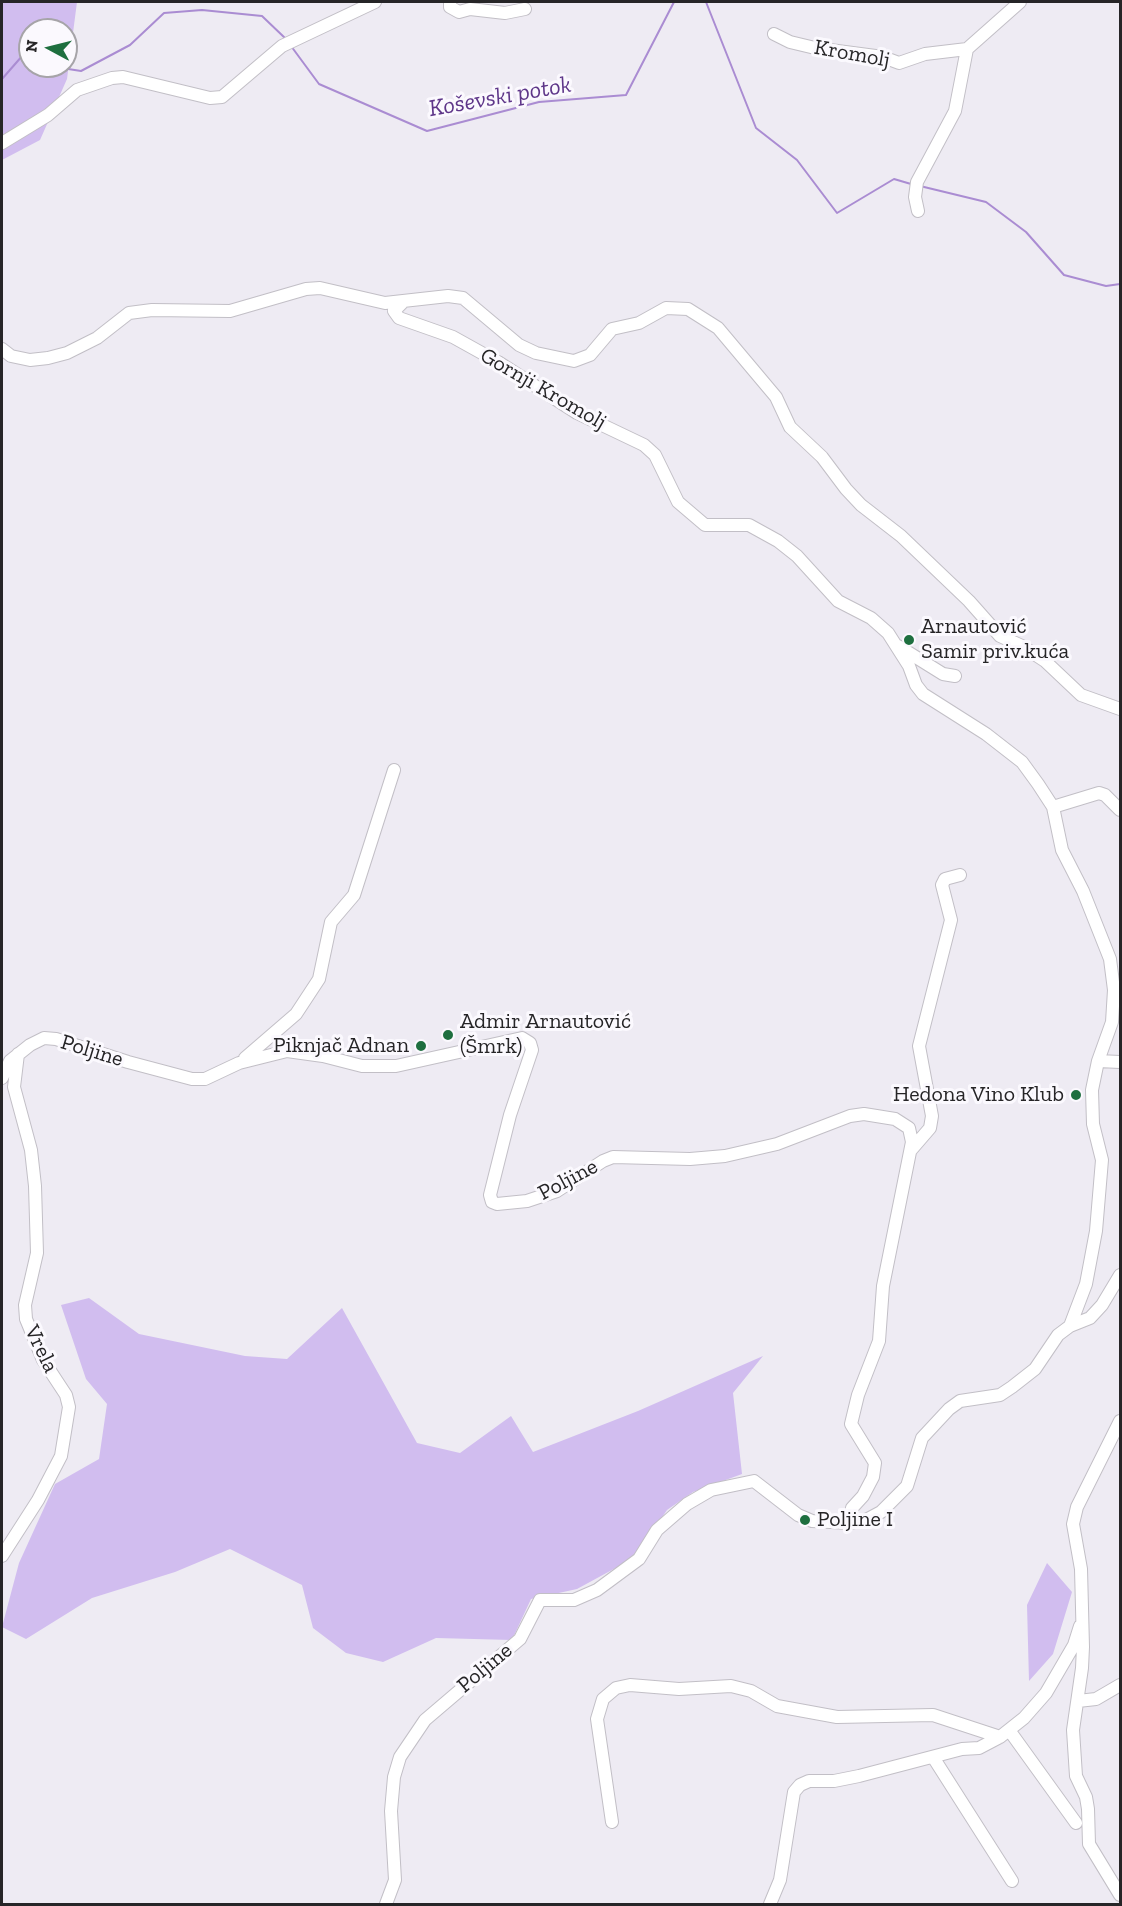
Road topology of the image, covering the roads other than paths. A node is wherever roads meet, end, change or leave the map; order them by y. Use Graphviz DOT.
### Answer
graph roads {
  1 [pos="375,2"];
  2 [pos="450,2"];
  3 [pos="1020,2"];
  4 [pos="525,9"];
  5 [pos="774,34"];
  6 [pos="967,49"];
  7 [pos="2,143"];
  8 [pos="918,211"];
  9 [pos="402,303"];
  10 [pos="2,349"];
  11 [pos="895,644"];
  12 [pos="955,676"];
  13 [pos="1120,709"];
  14 [pos="394,770"];
  15 [pos="1053,807"];
  16 [pos="1120,810"];
  17 [pos="960,875"];
  18 [pos="18,1054"];
  19 [pos="1098,1060"];
  20 [pos="1120,1062"];
  21 [pos="239,1063"];
  22 [pos="2,1078"];
  23 [pos="911,1150"];
  24 [pos="1120,1275"];
  25 [pos="1071,1326"];
  26 [pos="1120,1421"];
  27 [pos="849,1523"];
  28 [pos="2,1556"];
  29 [pos="1080,1626"];
  30 [pos="1120,1685"];
  31 [pos="1078,1701"];
  32 [pos="1004,1733"];
  33 [pos="933,1757"];
  34 [pos="612,1822"];
  35 [pos="1076,1823"];
  36 [pos="1012,1881"];
  37 [pos="1120,1896"];
  38 [pos="386,1905"];
  39 [pos="770,1905"];
  1 -- 7 [label="street"];
  2 -- 4 [label="street"];
  3 -- 6 [label="street"];
  5 -- 6 [label="street, Kromolj"];
  6 -- 8 [label="street"];
  9 -- 10 [label="street"];
  9 -- 11 [label="street, Gornji Kromolj"];
  9 -- 13 [label="street"];
  11 -- 12 [label="street"];
  11 -- 15 [label="street, Gornji Kromolj"];
  14 -- 21 [label="street"];
  15 -- 16 [label="street"];
  15 -- 19 [label="street, Gornji Kromolj"];
  17 -- 23 [label="street"];
  18 -- 21 [label="street, Poljine"];
  18 -- 22 [label="street, Poljine"];
  18 -- 28 [label="street, Vrela"];
  19 -- 20 [label="street"];
  19 -- 25 [label="street, Gornji Kromolj"];
  21 -- 23 [label="street, Poljine"];
  23 -- 27 [label="street, Poljine"];
  24 -- 25 [label="street, Poljine"];
  25 -- 27 [label="street, Poljine"];
  26 -- 29 [label="street"];
  27 -- 38 [label="street, Poljine"];
  29 -- 31 [label="street"];
  29 -- 32 [label="street"];
  30 -- 31 [label="street"];
  31 -- 37 [label="street"];
  32 -- 33 [label="street"];
  32 -- 34 [label="street"];
  32 -- 35 [label="street"];
  33 -- 36 [label="street"];
  33 -- 39 [label="street"];
}
